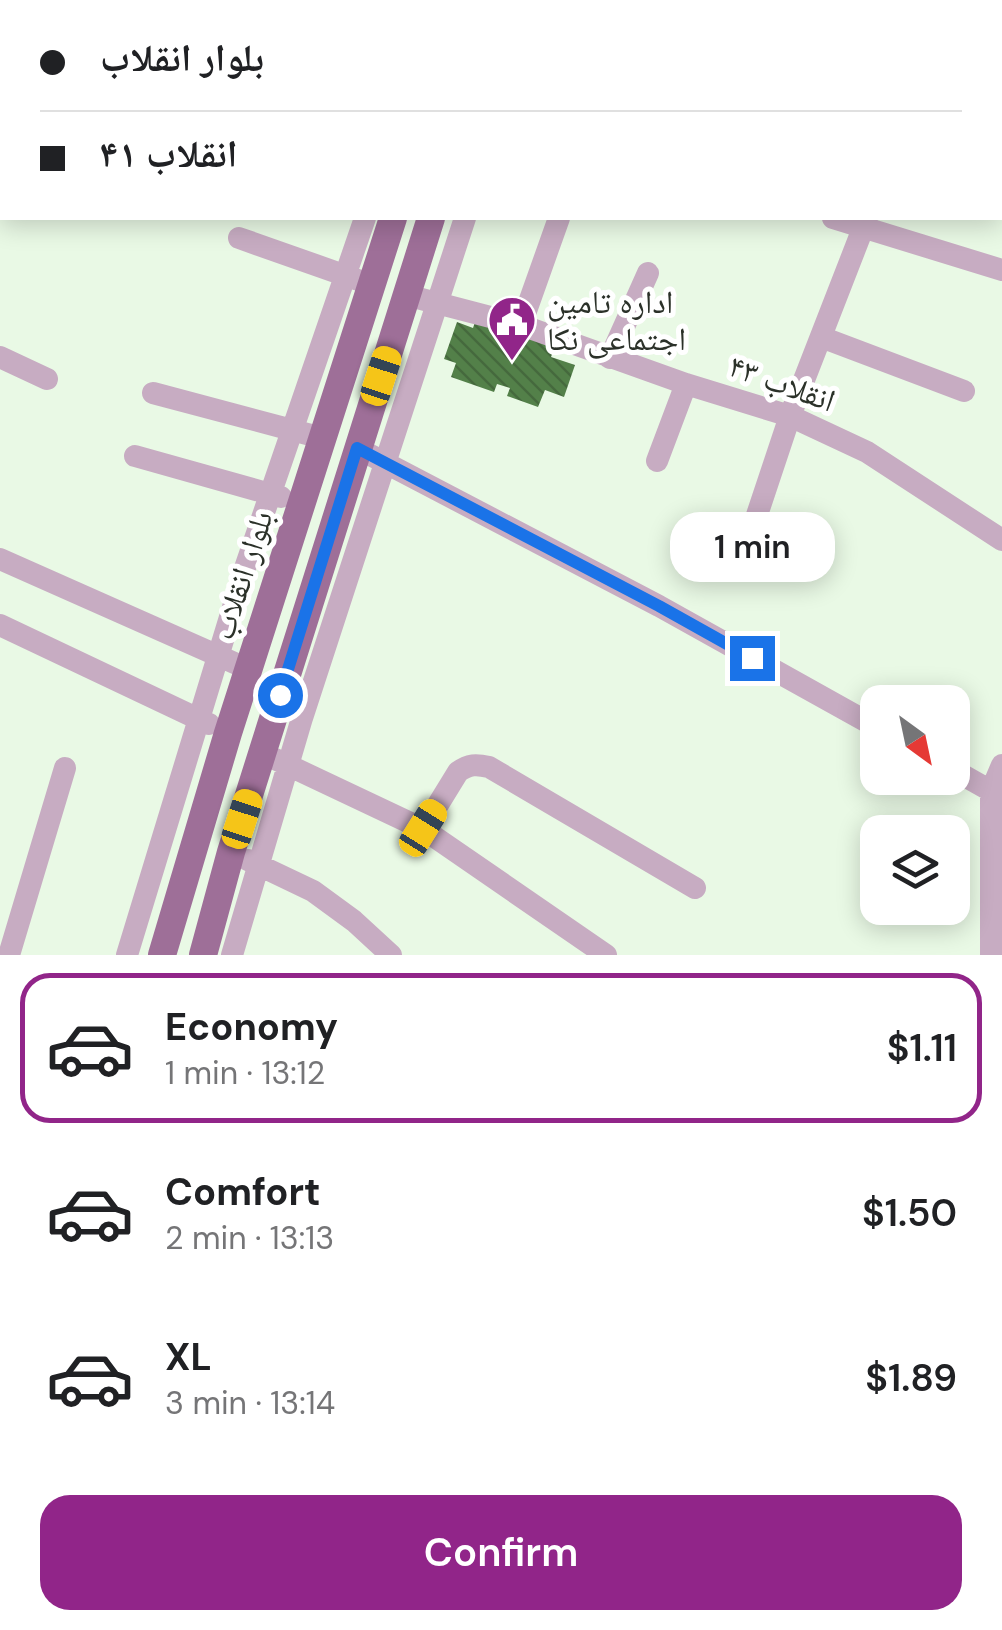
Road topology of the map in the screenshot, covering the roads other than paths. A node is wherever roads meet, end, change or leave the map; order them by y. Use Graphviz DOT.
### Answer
graph roads {
  1 [pos="380,220"];
  2 [pos="431,220"];
  3 [pos="464,220"];
  4 [pos="558,220"];
  5 [pos="866,223"];
  6 [pos="239,238"];
  7 [pos="1002,270"];
  8 [pos="648,273"];
  9 [pos="358,280"];
  10 [pos="406,295"];
  11 [pos="437,304"];
  12 [pos="520,324"];
  13 [pos="821,337"];
  14 [pos="0,357"];
  15 [pos="610,358"];
  16 [pos="47,379"];
  17 [pos="686,384"];
  18 [pos="964,391"];
  19 [pos="153,392"];
  20 [pos="790,416"];
  21 [pos="292,430"];
  22 [pos="322,438"];
  23 [pos="357,448"];
  24 [pos="135,456"];
  25 [pos="657,461"];
  26 [pos="386,464"];
  27 [pos="270,494"];
  28 [pos="301,503"];
  29 [pos="1002,540"];
  30 [pos="748,542"];
  31 [pos="0,558"];
  32 [pos="0,625"];
  33 [pos="218,656"];
  34 [pos="248,669"];
  35 [pos="860,718"];
  36 [pos="199,720"];
  37 [pos="228,734"];
  38 [pos="276,759"];
  39 [pos="1002,766"];
  40 [pos="64,768"];
  41 [pos="970,780"];
  42 [pos="991,791"];
  43 [pos="423,828"];
  44 [pos="231,852"];
  45 [pos="258,865"];
  46 [pos="695,888"];
  47 [pos="9,955"];
  48 [pos="127,955"];
  49 [pos="162,955"];
  50 [pos="203,955"];
  51 [pos="232,955"];
  52 [pos="391,955"];
  53 [pos="606,955"];
  54 [pos="991,955"];
  1 -- 9 [label="main road, بلوار انقلاب"];
  2 -- 10 [label="main road"];
  3 -- 11 [label="street"];
  4 -- 12 [label="street"];
  5 -- 7 [label="street"];
  5 -- 13 [label="street"];
  6 -- 9 [label="street"];
  8 -- 15 [label="street"];
  9 -- 21 [label="street"];
  9 -- 22 [label="main road, بلوار انقلاب"];
  10 -- 11 [label="street, انقلاب ۴۳"];
  10 -- 23 [label="main road"];
  11 -- 12 [label="street, انقلاب ۴۳"];
  11 -- 26 [label="street"];
  12 -- 15 [label="street, انقلاب ۴۳"];
  13 -- 18 [label="street"];
  13 -- 20 [label="street"];
  14 -- 16 [label="street"];
  15 -- 17 [label="street, انقلاب ۴۳"];
  17 -- 20 [label="street, انقلاب ۴۳"];
  17 -- 25 [label="street"];
  19 -- 21 [label="street"];
  20 -- 29 [label="street, انقلاب ۴۳"];
  20 -- 30 [label="street"];
  21 -- 22 [label="street"];
  21 -- 27 [label="street"];
  22 -- 28 [label="main road, بلوار انقلاب"];
  23 -- 26 [label="street"];
  23 -- 38 [label="main road"];
  24 -- 27 [label="street"];
  26 -- 35 [label="street"];
  26 -- 38 [label="street"];
  27 -- 28 [label="street"];
  27 -- 33 [label="street"];
  28 -- 34 [label="main road, بلوار انقلاب"];
  31 -- 33 [label="street"];
  32 -- 36 [label="street"];
  33 -- 34 [label="street"];
  33 -- 36 [label="street"];
  34 -- 37 [label="main road, بلوار انقلاب"];
  36 -- 37 [label="street"];
  36 -- 48 [label="street"];
  37 -- 49 [label="main road, بلوار انقلاب"];
  38 -- 43 [label="street"];
  38 -- 44 [label="main road"];
  38 -- 45 [label="street"];
  39 -- 42 [label="street"];
  40 -- 47 [label="street"];
  41 -- 42 [label="street"];
  42 -- 54 [label="street"];
  43 -- 46 [label="street"];
  43 -- 53 [label="street"];
  44 -- 45 [label="street"];
  44 -- 50 [label="main road"];
  45 -- 51 [label="street"];
  45 -- 52 [label="street"];
}
